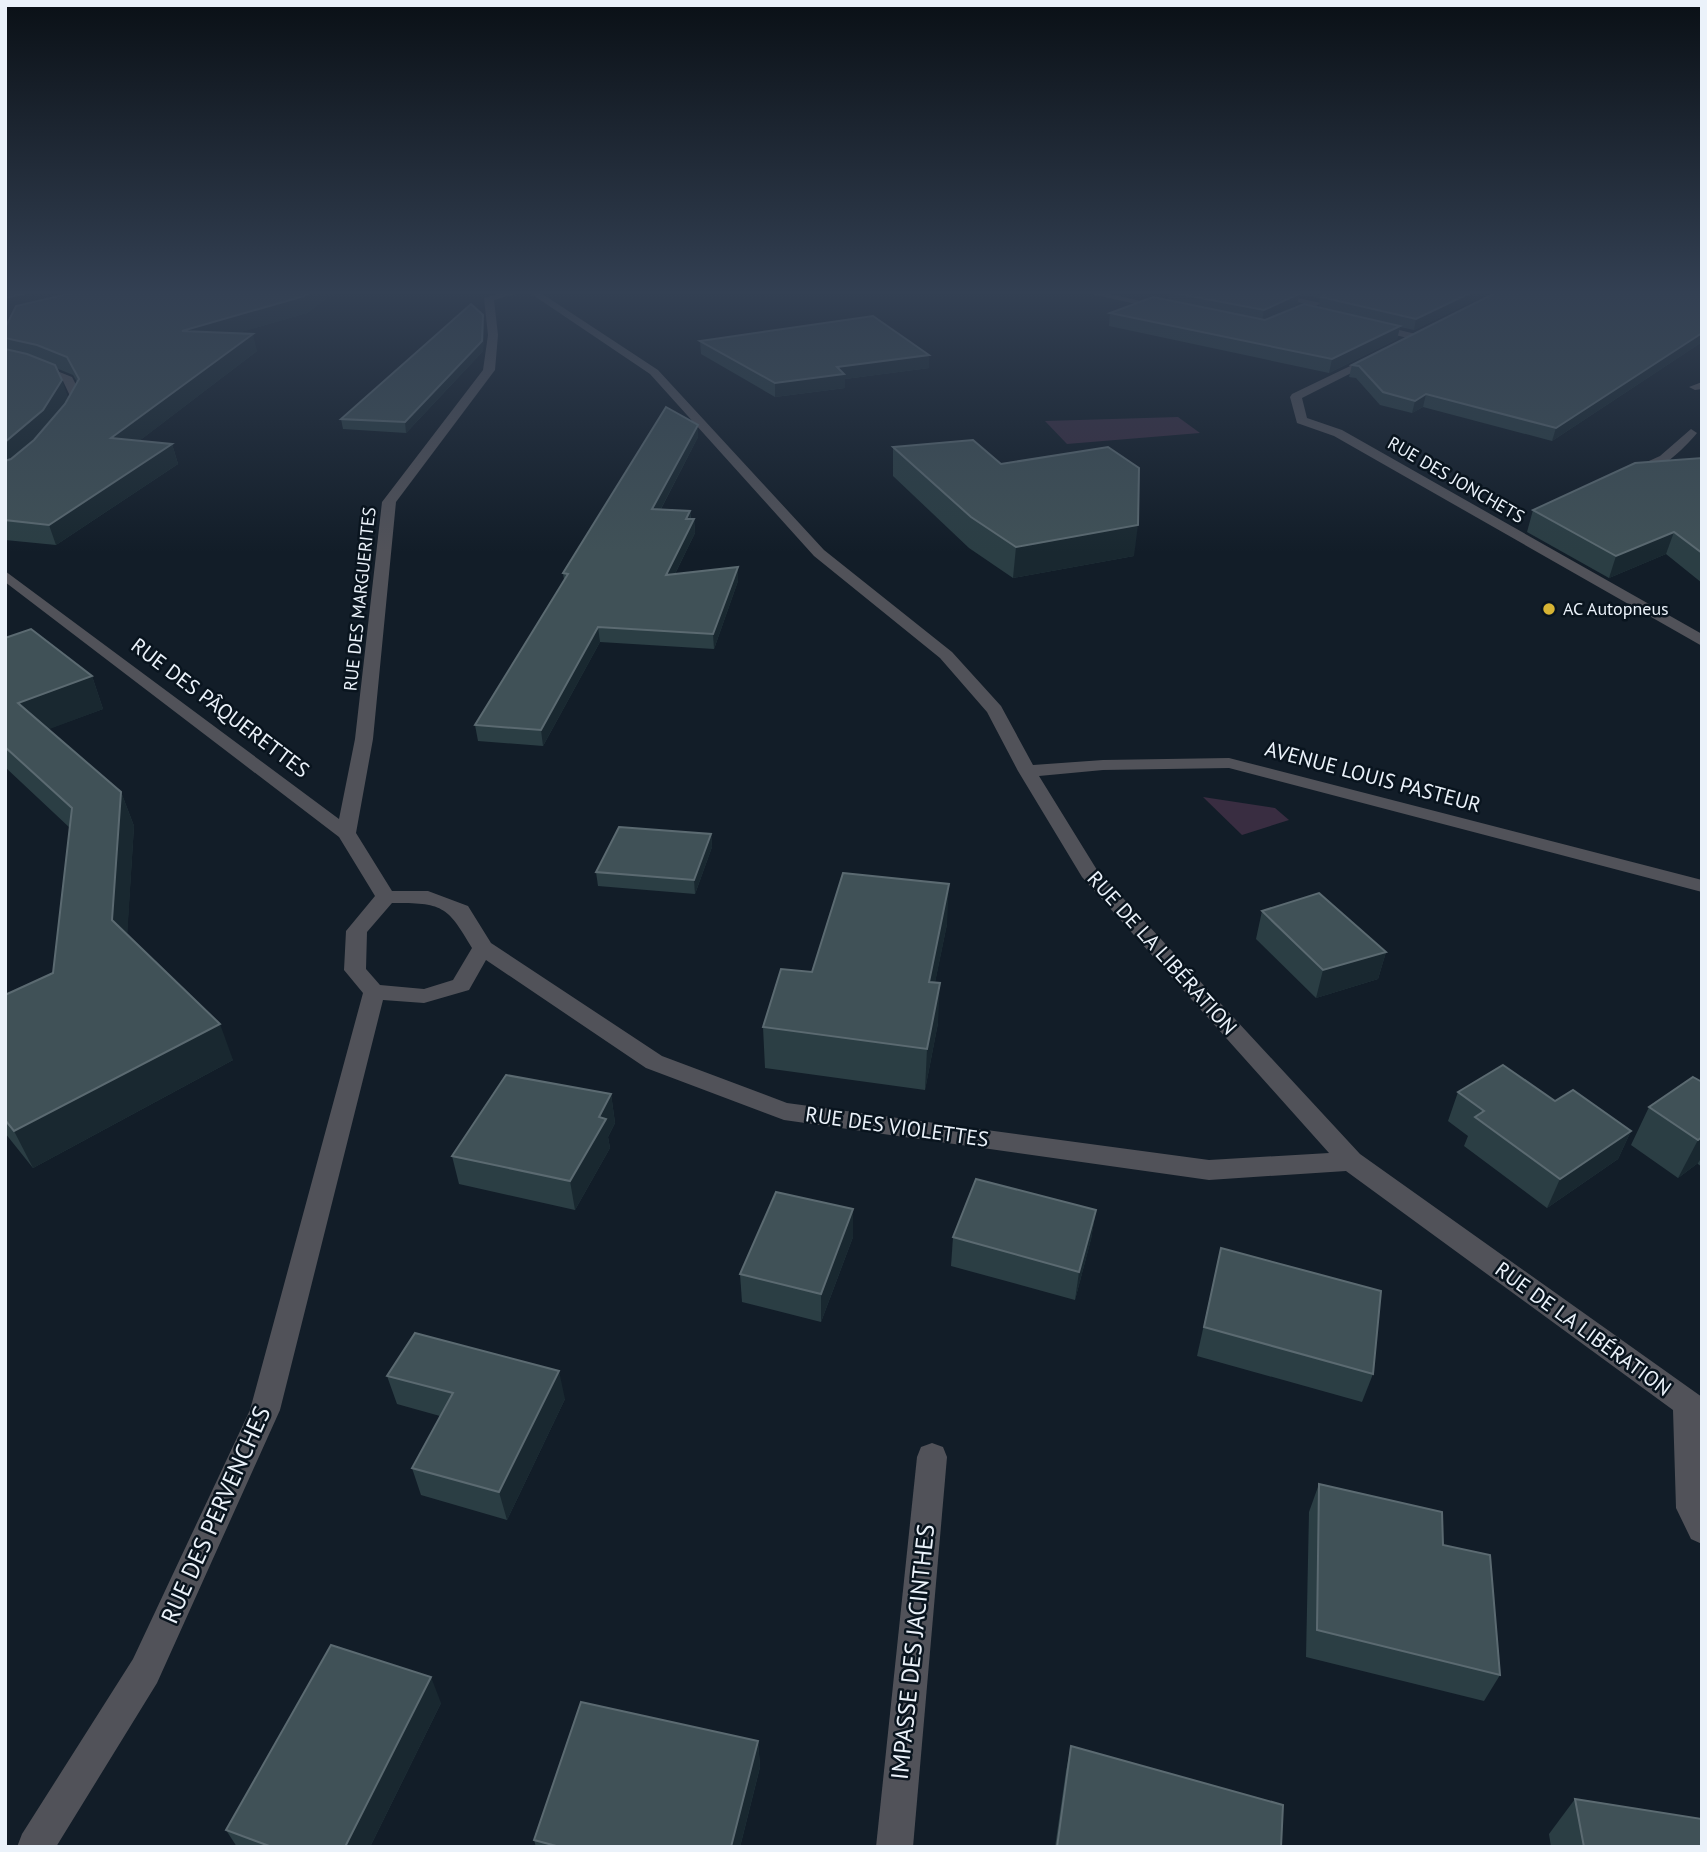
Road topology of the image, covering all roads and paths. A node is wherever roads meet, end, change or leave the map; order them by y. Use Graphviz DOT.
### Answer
graph roads {
  1 [pos="68,379"];
  2 [pos="482,379"];
  3 [pos="661,379"];
  4 [pos="1332,379"];
  5 [pos="56,432"];
  6 [pos="1691,433"];
  7 [pos="1618,481"];
  8 [pos="5,575"];
  9 [pos="1702,641"];
  10 [pos="1027,771"];
  11 [pos="346,833"];
  12 [pos="1702,886"];
  13 [pos="386,897"];
  14 [pos="483,948"];
  15 [pos="374,992"];
  16 [pos="1351,1161"];
  17 [pos="1694,1407"];
  18 [pos="932,1457"];
  19 [pos="1702,1529"];
  20 [pos="35,1847"];
  21 [pos="894,1847"];
  1 -- 5 [label="street"];
  2 -- 11 [label="street, RUE DES MARGUERITES"];
  3 -- 10 [label="street, RUE DE LA LIBÉRATION"];
  4 -- 9 [label="street, RUE DES JONCHETS"];
  6 -- 7 [label="street"];
  8 -- 11 [label="street, RUE DES PÂQUERETTES"];
  10 -- 12 [label="street, AVENUE LOUIS PASTEUR"];
  10 -- 16 [label="street, RUE DE LA LIBÉRATION"];
  11 -- 13 [label="street, RUE DES PÂQUERETTES"];
  13 -- 14 [label="street"];
  13 -- 15 [label="street"];
  14 -- 15 [label="street"];
  14 -- 16 [label="street, RUE DES VIOLETTES"];
  15 -- 20 [label="street, RUE DES PERVENCHES"];
  16 -- 17 [label="street, RUE DE LA LIBÉRATION"];
  17 -- 19 [label="street"];
  18 -- 21 [label="street, IMPASSE DES JACINTHES"];
}
